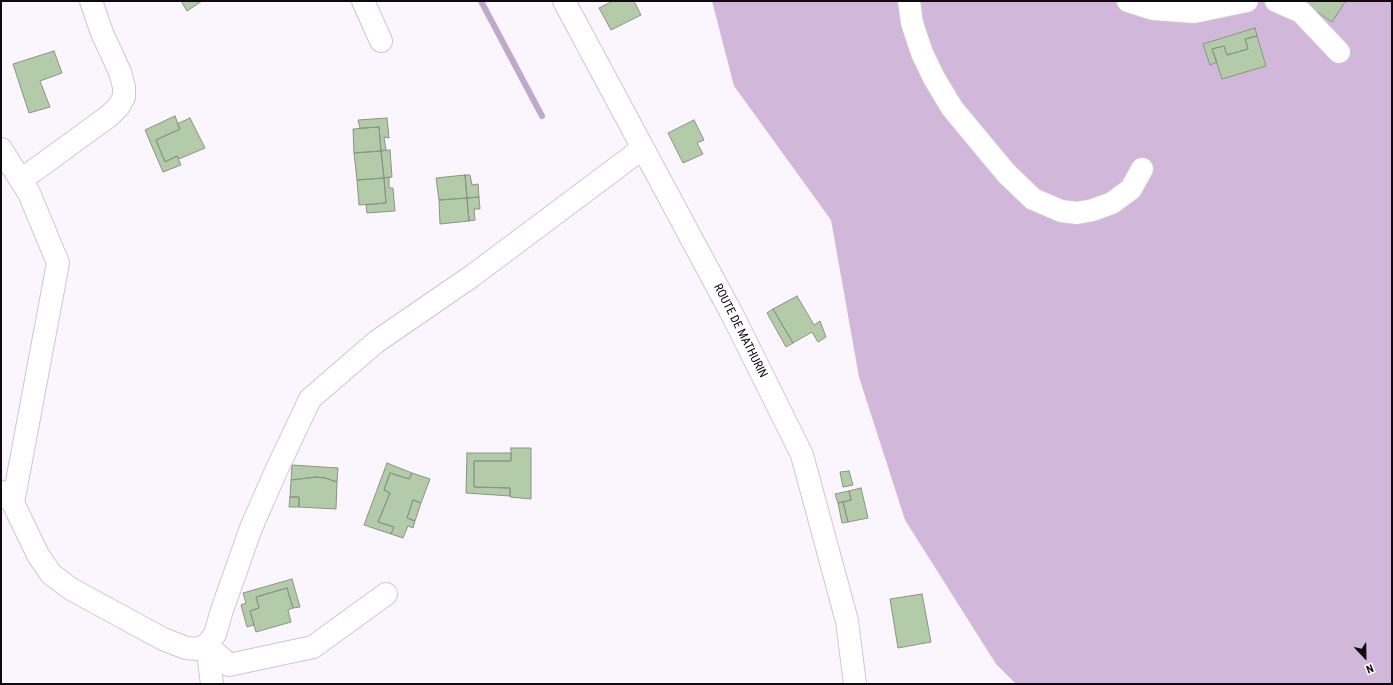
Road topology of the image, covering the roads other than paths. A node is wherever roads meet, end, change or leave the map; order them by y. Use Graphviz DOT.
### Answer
graph roads {
  1 [pos="91,1"];
  2 [pos="363,1"];
  3 [pos="564,1"];
  4 [pos="909,1"];
  5 [pos="1128,1"];
  6 [pos="1247,1"];
  7 [pos="1276,1"];
  8 [pos="381,41"];
  9 [pos="1339,52"];
  10 [pos="643,148"];
  11 [pos="1,149"];
  12 [pos="1142,169"];
  13 [pos="21,180"];
  14 [pos="7,498"];
  15 [pos="386,594"];
  16 [pos="207,645"];
  17 [pos="212,684"];
  18 [pos="855,684"];
  1 -- 13 [label="street"];
  2 -- 8 [label="street"];
  3 -- 10 [label="street, ROUTE DE MATHURIN"];
  4 -- 12 [label="street"];
  5 -- 6 [label="street"];
  7 -- 9 [label="street"];
  10 -- 16 [label="street"];
  10 -- 18 [label="street, ROUTE DE MATHURIN"];
  11 -- 13 [label="street"];
  13 -- 14 [label="street"];
  14 -- 16 [label="street"];
  15 -- 16 [label="street"];
  16 -- 17 [label="street"];
}
